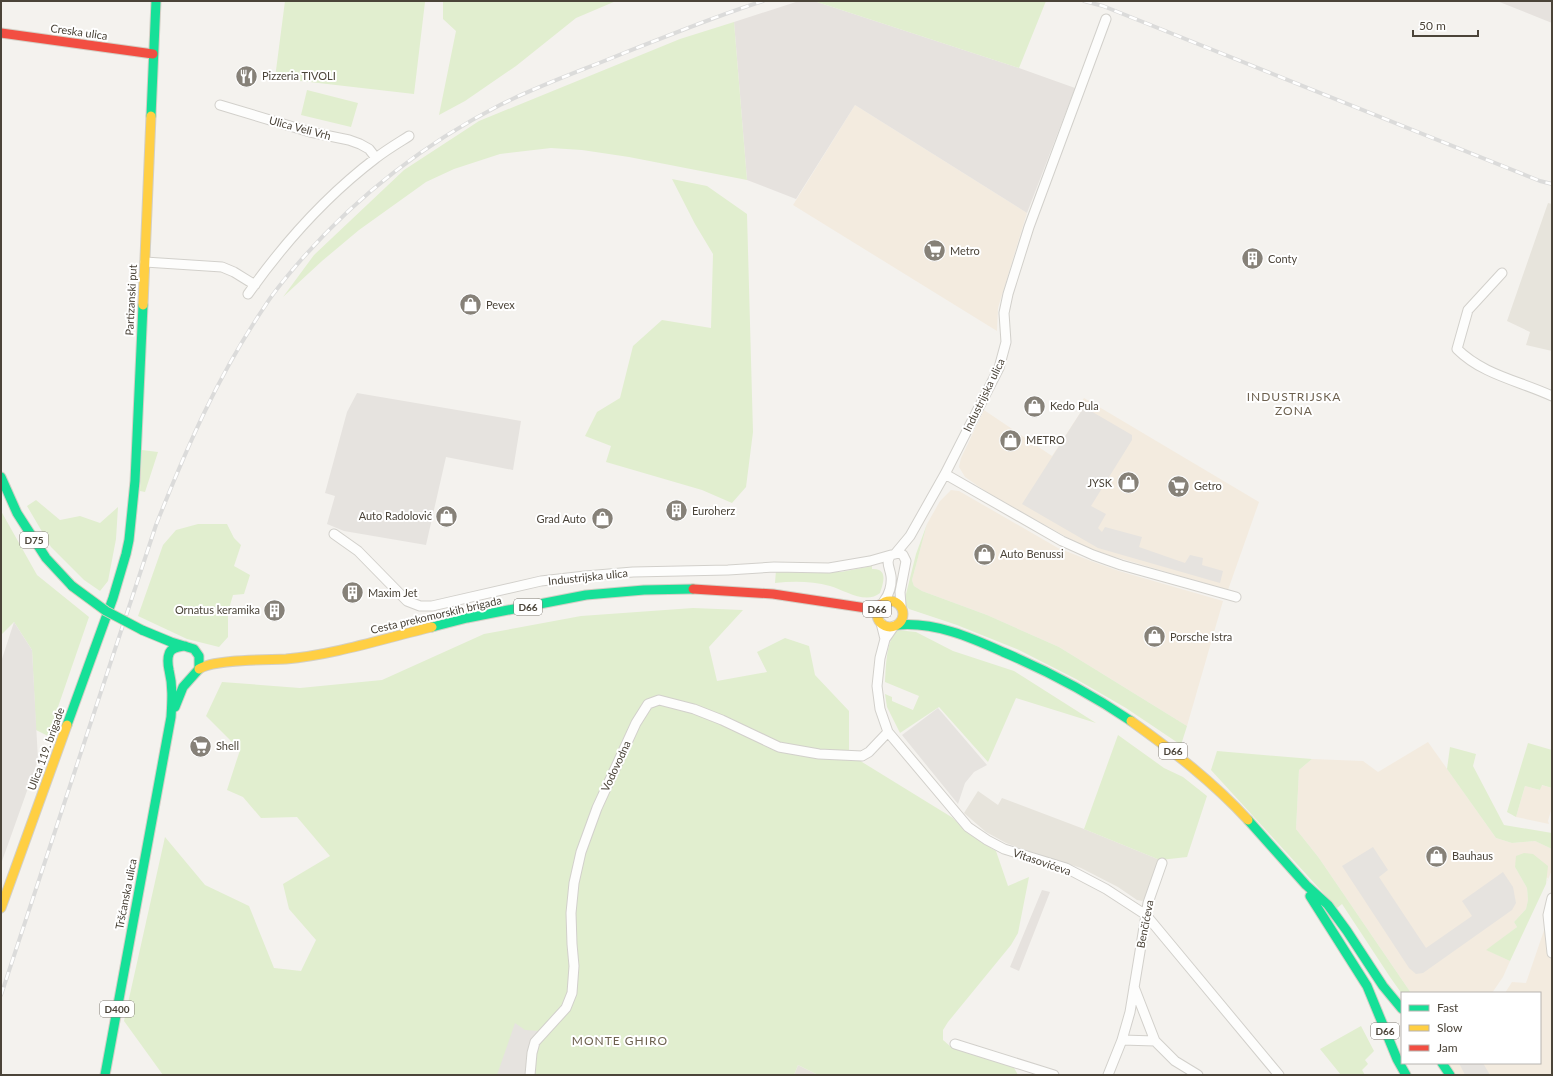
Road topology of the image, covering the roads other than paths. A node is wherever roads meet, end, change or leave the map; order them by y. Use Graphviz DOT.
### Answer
graph roads {
  1 [pos="156,1"];
  2 [pos="1106,19"];
  3 [pos="1,33"];
  4 [pos="154,54"];
  5 [pos="220,105"];
  6 [pos="409,136"];
  7 [pos="376,158"];
  8 [pos="144,262"];
  9 [pos="1502,273"];
  10 [pos="254,285"];
  11 [pos="248,294"];
  12 [pos="1552,396"];
  13 [pos="945,474"];
  14 [pos="1,477"];
  15 [pos="334,534"];
  16 [pos="910,536"];
  17 [pos="893,554"];
  18 [pos="870,561"];
  19 [pos="906,561"];
  20 [pos="888,566"];
  21 [pos="1236,597"];
  22 [pos="113,598"];
  23 [pos="882,603"];
  24 [pos="902,607"];
  25 [pos="866,608"];
  26 [pos="879,621"];
  27 [pos="896,626"];
  28 [pos="938,628"];
  29 [pos="144,632"];
  30 [pos="885,639"];
  31 [pos="185,646"];
  32 [pos="194,649"];
  33 [pos="167,660"];
  34 [pos="251,660"];
  35 [pos="199,669"];
  36 [pos="170,672"];
  37 [pos="190,678"];
  38 [pos="171,717"];
  39 [pos="888,732"];
  40 [pos="1162,863"];
  41 [pos="1306,885"];
  42 [pos="1552,898"];
  43 [pos="1,908"];
  44 [pos="1146,915"];
  45 [pos="1552,952"];
  46 [pos="1134,987"];
  47 [pos="1401,1008"];
  48 [pos="1122,1040"];
  49 [pos="1155,1041"];
  50 [pos="955,1044"];
  51 [pos="1443,1064"];
  52 [pos="105,1075"];
  53 [pos="530,1075"];
  54 [pos="1054,1075"];
  55 [pos="1108,1075"];
  56 [pos="1198,1075"];
  57 [pos="1279,1075"];
  58 [pos="1406,1075"];
  59 [pos="1450,1075"];
  1 -- 4 [label="main road, Partizanski put"];
  2 -- 13 [label="street, Industrijska ulica"];
  3 -- 4 [label="main road, Creska ulica"];
  4 -- 8 [label="main road, Partizanski put"];
  5 -- 7 [label="street, Ulica Veli Vrh"];
  6 -- 7 [label="street"];
  7 -- 10 [label="street"];
  8 -- 10 [label="street"];
  8 -- 22 [label="main road, Partizanski put"];
  9 -- 12 [label="street"];
  10 -- 11 [label="street"];
  13 -- 16 [label="street, Industrijska ulica"];
  13 -- 21 [label="street"];
  14 -- 29 [label="main road, D75, bridge"];
  15 -- 18 [label="street, Industrijska ulica"];
  16 -- 17 [label="street, Industrijska ulica"];
  16 -- 19 [label="street, Industrijska ulica"];
  17 -- 18 [label="street, Industrijska ulica"];
  17 -- 19 [label="street"];
  17 -- 20 [label="street"];
  18 -- 20 [label="street, Industrijska ulica"];
  19 -- 24 [label="street, Industrijska ulica"];
  20 -- 23 [label="street"];
  22 -- 43 [label="main road, Ulica 119. brigade"];
  23 -- 24 [label="main road, D66"];
  23 -- 25 [label="main road, Cesta prekomorskih brigada / D66"];
  23 -- 26 [label="main road, D66"];
  24 -- 27 [label="main road, D66"];
  24 -- 28 [label="main road, D66"];
  25 -- 26 [label="main road, D66"];
  25 -- 34 [label="main road, Cesta prekomorskih brigada / D66"];
  26 -- 27 [label="main road, D66"];
  26 -- 30 [label="street, Vitasovićeva"];
  27 -- 28 [label="main road, D66"];
  27 -- 30 [label="street, Vitasovićeva"];
  28 -- 41 [label="main road, D66"];
  29 -- 31 [label="main road, D75"];
  29 -- 33 [label="main road, D75"];
  30 -- 39 [label="street, Vitasovićeva"];
  31 -- 32 [label="main road, D66"];
  31 -- 33 [label="main road"];
  32 -- 34 [label="main road, Cesta prekomorskih brigada / D66"];
  32 -- 35 [label="main road"];
  33 -- 36 [label="main road"];
  34 -- 35 [label="main road, Cesta prekomorskih brigada / D66"];
  35 -- 37 [label="main road, D66"];
  36 -- 37 [label="main road"];
  36 -- 38 [label="main road, D400"];
  37 -- 38 [label="main road, D400"];
  38 -- 52 [label="main road, Tršćanska ulica / D400"];
  39 -- 44 [label="street, Vitasovićeva"];
  39 -- 53 [label="street, Vodovodna"];
  40 -- 44 [label="street, Benčićeva"];
  41 -- 47 [label="main road, D66"];
  41 -- 58 [label="main road, D66"];
  42 -- 45 [label="street"];
  44 -- 46 [label="street, Benčićeva"];
  44 -- 57 [label="street, Vitasovićeva"];
  46 -- 48 [label="street, Benčićeva"];
  46 -- 49 [label="street"];
  48 -- 49 [label="street"];
  48 -- 55 [label="street, Benčićeva"];
  49 -- 56 [label="street"];
  50 -- 54 [label="street"];
  51 -- 59 [label="main road"];
}
